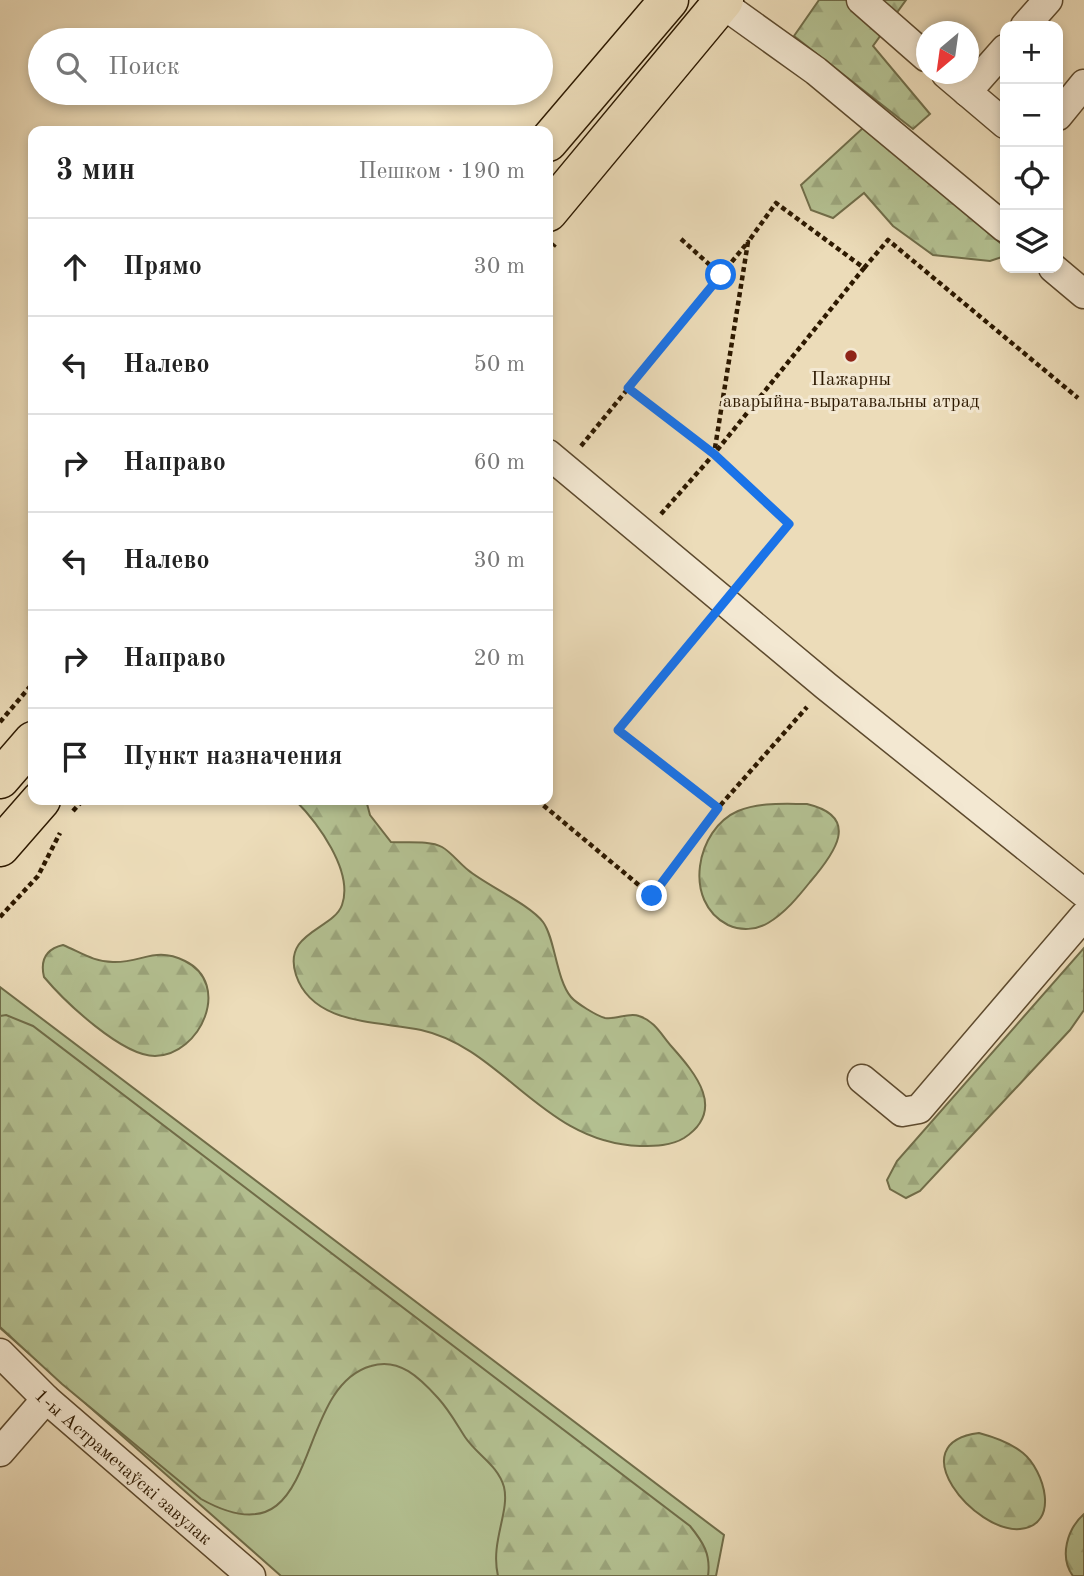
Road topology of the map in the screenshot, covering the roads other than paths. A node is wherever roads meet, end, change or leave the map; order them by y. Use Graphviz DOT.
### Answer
graph roads {
  1 [pos="669,0"];
  2 [pos="861,0"];
  3 [pos="1048,0"];
  4 [pos="723,1"];
  5 [pos="1029,21"];
  6 [pos="916,48"];
  7 [pos="1000,55"];
  8 [pos="958,84"];
  9 [pos="1084,84"];
  10 [pos="967,92"];
  11 [pos="1063,111"];
  12 [pos="1000,120"];
  13 [pos="553,136"];
  14 [pos="553,206"];
  15 [pos="1000,224"];
  16 [pos="1059,273"];
  17 [pos="1084,294"];
  18 [pos="556,460"];
  19 [pos="28,747"];
  20 [pos="0,779"];
  21 [pos="57,816"];
  22 [pos="0,847"];
  23 [pos="1084,893"];
  24 [pos="1084,916"];
  25 [pos="862,1079"];
  26 [pos="0,1353"];
  27 [pos="46,1399"];
  28 [pos="0,1452"];
  29 [pos="251,1576"];
  1 -- 13 [label="highway"];
  2 -- 6 [label="street"];
  3 -- 5 [label="street"];
  4 -- 14 [label="highway"];
  4 -- 15 [label="street"];
  7 -- 10 [label="street"];
  8 -- 10 [label="street"];
  9 -- 11 [label="street"];
  10 -- 12 [label="street"];
  16 -- 17 [label="street"];
  18 -- 23 [label="street"];
  19 -- 20 [label="highway"];
  21 -- 22 [label="highway"];
  24 -- 25 [label="street"];
  26 -- 27 [label="street, 1-ы Астрамечаўскі завулак"];
  27 -- 28 [label="street"];
  27 -- 29 [label="street, 1-ы Астрамечаўскі завулак"];
}
